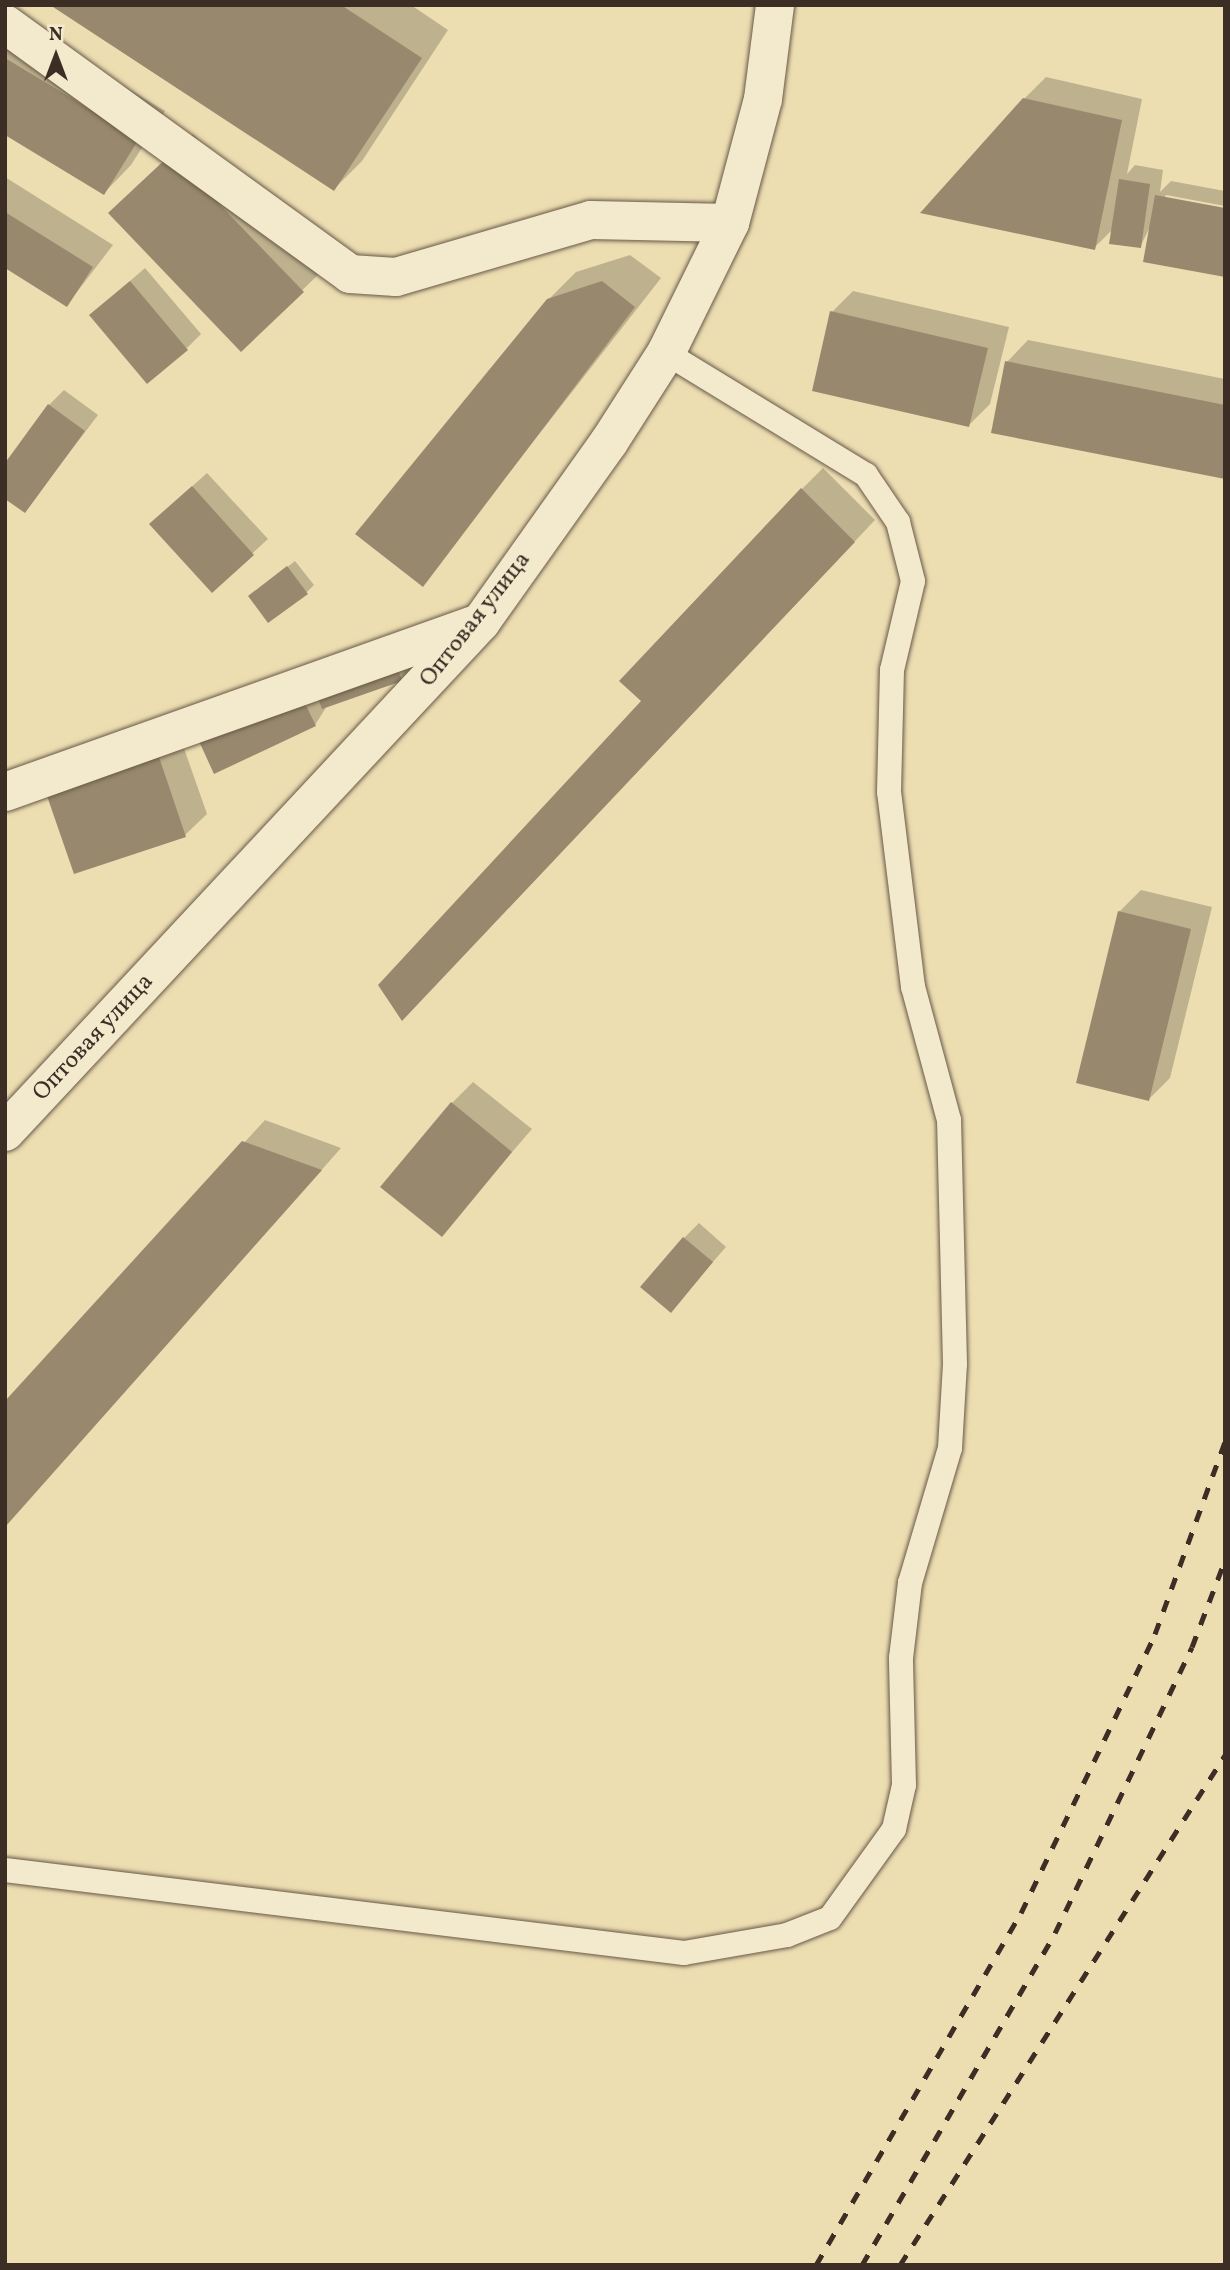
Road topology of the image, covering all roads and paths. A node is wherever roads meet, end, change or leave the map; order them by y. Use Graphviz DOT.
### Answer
graph roads {
  1 [pos="775,5"];
  2 [pos="5,24"];
  3 [pos="730,223"];
  4 [pos="666,353"];
  5 [pos="481,622"];
  6 [pos="5,792"];
  7 [pos="5,1132"];
  8 [pos="5,1871"];
  1 -- 3 [label="street, Оптовая улица"];
  2 -- 3 [label="street"];
  3 -- 4 [label="street, Оптовая улица"];
  4 -- 5 [label="street, Оптовая улица"];
  4 -- 8 [label="lane"];
  5 -- 6 [label="street"];
  5 -- 7 [label="street, Оптовая улица"];
}
